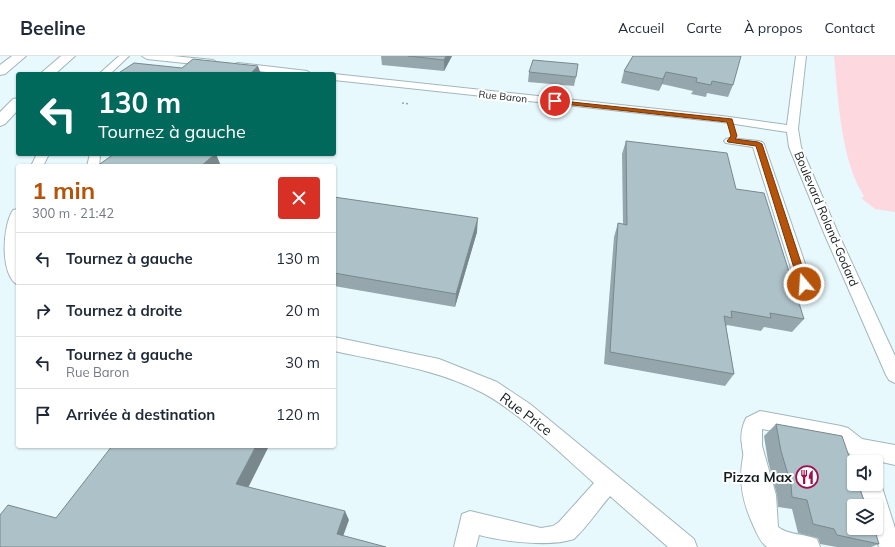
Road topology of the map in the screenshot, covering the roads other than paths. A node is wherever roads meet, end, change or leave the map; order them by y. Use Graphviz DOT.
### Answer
graph roads {
  1 [pos="69,56"];
  2 [pos="124,56"];
  3 [pos="147,56"];
  4 [pos="801,56"];
  5 [pos="49,72"];
  6 [pos="106,72"];
  7 [pos="289,72"];
  8 [pos="336,77"];
  9 [pos="16,104"];
  10 [pos="726,120"];
  11 [pos="0,121"];
  12 [pos="792,129"];
  13 [pos="16,221"];
  14 [pos="14,276"];
  15 [pos="804,284"];
  16 [pos="336,344"];
  17 [pos="895,375"];
  18 [pos="860,455"];
  19 [pos="883,455"];
  20 [pos="895,455"];
  21 [pos="609,481"];
  22 [pos="872,491"];
  23 [pos="776,539"];
  24 [pos="465,547"];
  25 [pos="686,547"];
  26 [pos="810,547"];
  27 [pos="890,547"];
  1 -- 5 [label="highway"];
  2 -- 6 [label="street"];
  3 -- 7 [label="street"];
  4 -- 12 [label="street, Boulevard Roland-Godard"];
  8 -- 10 [label="street, Rue Baron"];
  9 -- 11 [label="highway"];
  10 -- 12 [label="street, Rue Baron"];
  10 -- 15 [label="street"];
  12 -- 17 [label="street, Boulevard Roland-Godard"];
  13 -- 14 [label="street"];
  16 -- 21 [label="street, Rue Price"];
  18 -- 23 [label="street"];
  19 -- 20 [label="street"];
  21 -- 24 [label="street"];
  21 -- 25 [label="street, Rue Price"];
  22 -- 27 [label="street"];
  23 -- 26 [label="street"];
}
